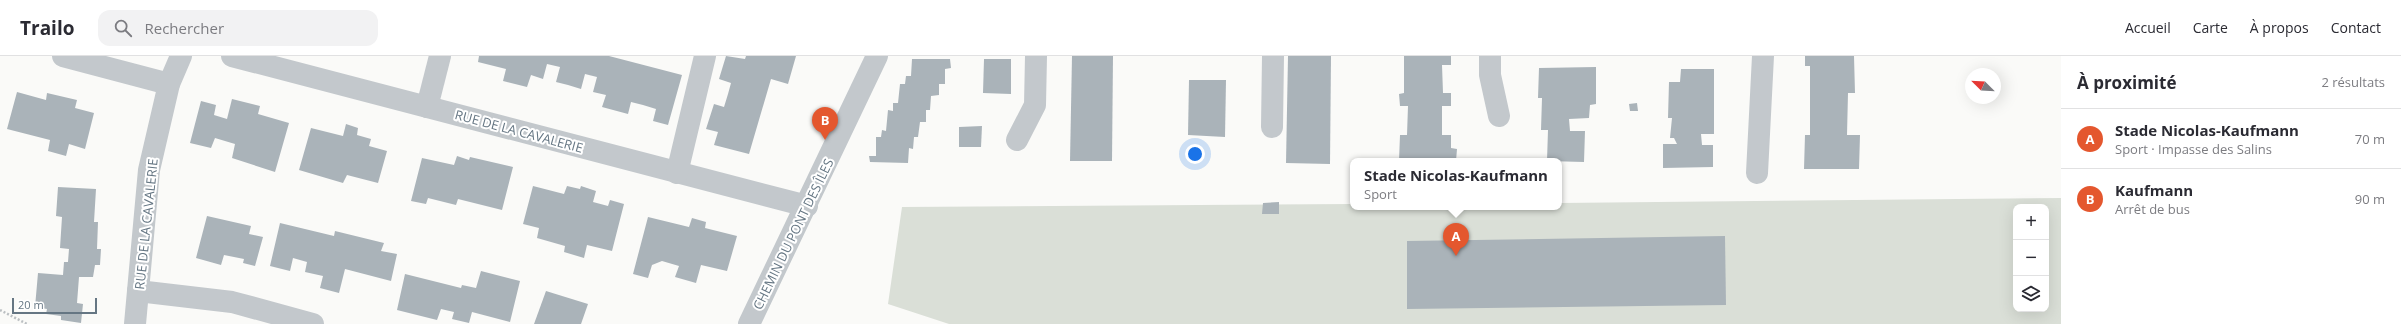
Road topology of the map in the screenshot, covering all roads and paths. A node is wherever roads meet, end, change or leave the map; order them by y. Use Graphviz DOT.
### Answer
graph roads {
  1 [pos="63,56"];
  2 [pos="181,56"];
  3 [pos="232,56"];
  4 [pos="440,56"];
  5 [pos="705,56"];
  6 [pos="877,56"];
  7 [pos="1036,56"];
  8 [pos="1273,56"];
  9 [pos="1490,56"];
  10 [pos="1763,56"];
  11 [pos="169,84"];
  12 [pos="427,107"];
  13 [pos="1499,116"];
  14 [pos="1272,127"];
  15 [pos="1017,140"];
  16 [pos="677,172"];
  17 [pos="1757,173"];
  18 [pos="806,206"];
  19 [pos="138,291"];
  20 [pos="0,310"];
  21 [pos="27,324"];
  22 [pos="135,324"];
  23 [pos="314,324"];
  24 [pos="749,324"];
  1 -- 11 [label="street"];
  2 -- 11 [label="street, RUE DE LA CAVALERIE"];
  3 -- 12 [label="street, RUE DE LA CAVALERIE"];
  4 -- 12 [label="street"];
  5 -- 16 [label="street"];
  6 -- 18 [label="street, CHEMIN DU PONT DES ÎLES"];
  7 -- 15 [label="street"];
  8 -- 14 [label="street"];
  9 -- 13 [label="street"];
  10 -- 17 [label="street"];
  11 -- 19 [label="street, RUE DE LA CAVALERIE"];
  12 -- 16 [label="street, RUE DE LA CAVALERIE"];
  16 -- 18 [label="street, RUE DE LA CAVALERIE"];
  18 -- 24 [label="street, CHEMIN DU PONT DES ÎLES"];
  19 -- 22 [label="street, RUE DE LA CAVALERIE"];
  19 -- 23 [label="street"];
  20 -- 21 [label="path"];
}
